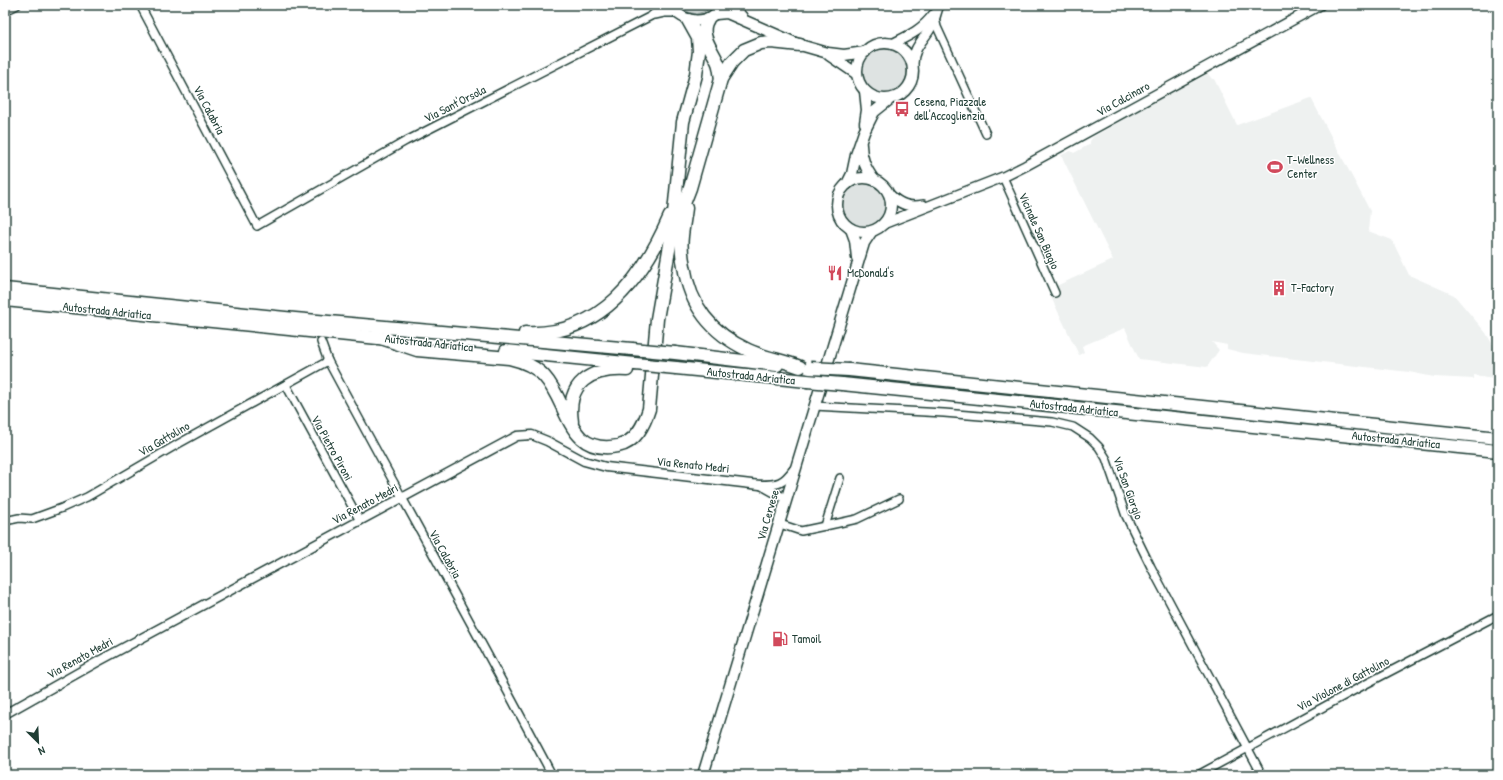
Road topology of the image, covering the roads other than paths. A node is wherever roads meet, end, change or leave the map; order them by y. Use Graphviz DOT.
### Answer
graph roads {
  1 [pos="17,5"];
  2 [pos="140,5"];
  3 [pos="664,5"];
  4 [pos="731,5"];
  5 [pos="1320,5"];
  6 [pos="674,9"];
  7 [pos="5,11"];
  8 [pos="937,11"];
  9 [pos="716,12"];
  10 [pos="651,16"];
  11 [pos="688,20"];
  12 [pos="746,22"];
  13 [pos="928,33"];
  14 [pos="941,36"];
  15 [pos="892,44"];
  16 [pos="800,45"];
  17 [pos="865,52"];
  18 [pos="828,53"];
  19 [pos="913,64"];
  20 [pos="857,74"];
  21 [pos="721,79"];
  22 [pos="865,91"];
  23 [pos="889,100"];
  24 [pos="986,134"];
  25 [pos="863,136"];
  26 [pos="1003,177"];
  27 [pos="874,180"];
  28 [pos="847,184"];
  29 [pos="690,188"];
  30 [pos="890,195"];
  31 [pos="932,204"];
  32 [pos="675,205"];
  33 [pos="883,224"];
  34 [pos="257,226"];
  35 [pos="851,229"];
  36 [pos="872,231"];
  37 [pos="672,233"];
  38 [pos="858,262"];
  39 [pos="5,288"];
  40 [pos="1055,294"];
  41 [pos="5,300"];
  42 [pos="295,324"];
  43 [pos="330,327"];
  44 [pos="458,334"];
  45 [pos="381,338"];
  46 [pos="321,342"];
  47 [pos="328,361"];
  48 [pos="636,367"];
  49 [pos="805,367"];
  50 [pos="286,385"];
  51 [pos="814,406"];
  52 [pos="574,429"];
  53 [pos="1498,438"];
  54 [pos="1498,451"];
  55 [pos="795,469"];
  56 [pos="840,478"];
  57 [pos="760,485"];
  58 [pos="401,498"];
  59 [pos="786,499"];
  60 [pos="899,499"];
  61 [pos="360,520"];
  62 [pos="5,521"];
  63 [pos="780,521"];
  64 [pos="825,526"];
  65 [pos="1498,615"];
  66 [pos="5,714"];
  67 [pos="1247,748"];
  68 [pos="551,775"];
  69 [pos="703,775"];
  70 [pos="1198,775"];
  71 [pos="1262,775"];
  1 -- 7 [label="street"];
  2 -- 34 [label="street, Via Calabria"];
  3 -- 10 [label="street, Via Sant'Orsola"];
  4 -- 12 [label="main road"];
  5 -- 26 [label="main road, Via Calcinaro"];
  6 -- 10 [label="street"];
  6 -- 11 [label="main road"];
  8 -- 13 [label="main road"];
  8 -- 14 [label="street"];
  8 -- 15 [label="main road"];
  9 -- 11 [label="main road"];
  9 -- 12 [label="main road"];
  9 -- 21 [label="highway"];
  10 -- 34 [label="street, Via Sant'Orsola"];
  11 -- 32 [label="highway"];
  12 -- 16 [label="main road"];
  13 -- 14 [label="street"];
  13 -- 19 [label="main road"];
  14 -- 24 [label="street"];
  15 -- 17 [label="main road"];
  15 -- 19 [label="main road"];
  16 -- 18 [label="main road"];
  16 -- 21 [label="highway"];
  17 -- 18 [label="main road"];
  17 -- 20 [label="main road"];
  18 -- 20 [label="main road"];
  19 -- 23 [label="main road"];
  20 -- 22 [label="main road"];
  21 -- 29 [label="highway"];
  22 -- 23 [label="main road"];
  22 -- 25 [label="main road"];
  23 -- 25 [label="main road"];
  25 -- 27 [label="main road"];
  25 -- 28 [label="main road"];
  26 -- 31 [label="main road, Via Calcinaro"];
  26 -- 40 [label="street, Vicinale San Biagio"];
  27 -- 28 [label="main road"];
  27 -- 30 [label="main road"];
  28 -- 35 [label="main road"];
  29 -- 37 [label="highway"];
  29 -- 49 [label="highway"];
  30 -- 31 [label="main road, Via Calcinaro"];
  30 -- 33 [label="main road"];
  31 -- 33 [label="main road, Via Calcinaro"];
  32 -- 37 [label="highway"];
  32 -- 44 [label="highway"];
  33 -- 36 [label="main road"];
  35 -- 36 [label="main road"];
  35 -- 38 [label="main road, Via Cervese"];
  36 -- 38 [label="main road, Via Cervese"];
  37 -- 52 [label="highway"];
  38 -- 51 [label="main road, Via Cervese"];
  39 -- 42 [label="highway, Autostrada Adriatica"];
  41 -- 42 [label="highway, Autostrada Adriatica"];
  42 -- 43 [label="highway, Autostrada Adriatica"];
  43 -- 44 [label="highway, Autostrada Adriatica"];
  43 -- 45 [label="highway, Autostrada Adriatica"];
  44 -- 49 [label="highway, Autostrada Adriatica, bridge"];
  45 -- 48 [label="highway, Autostrada Adriatica"];
  45 -- 52 [label="highway"];
  46 -- 47 [label="street, Via Calabria"];
  47 -- 50 [label="street, Via Gattolino"];
  47 -- 58 [label="street, Via Calabria"];
  48 -- 52 [label="highway"];
  48 -- 54 [label="highway, Autostrada Adriatica, bridge"];
  49 -- 53 [label="highway, Autostrada Adriatica, bridge"];
  50 -- 61 [label="street, Via Pietro Pironi"];
  50 -- 62 [label="street, Via Gattolino"];
  51 -- 55 [label="main road, Via Cervese"];
  51 -- 67 [label="street, Via San Giorgio"];
  55 -- 57 [label="street, Via Renato Medri"];
  55 -- 59 [label="main road, Via Cervese"];
  56 -- 64 [label="street"];
  57 -- 58 [label="street, Via Renato Medri"];
  57 -- 59 [label="street, Via Renato Medri"];
  58 -- 61 [label="street, Via Renato Medri"];
  58 -- 68 [label="street, Via Calabria"];
  59 -- 63 [label="main road, Via Cervese"];
  60 -- 64 [label="street"];
  61 -- 66 [label="street, Via Renato Medri"];
  63 -- 64 [label="street"];
  63 -- 69 [label="main road, Via Cervese"];
  65 -- 67 [label="street, Via Violone di Gattolino"];
  67 -- 70 [label="street, Via Violone di Gattolino"];
  67 -- 71 [label="street, Via San Giorgio"];
}
